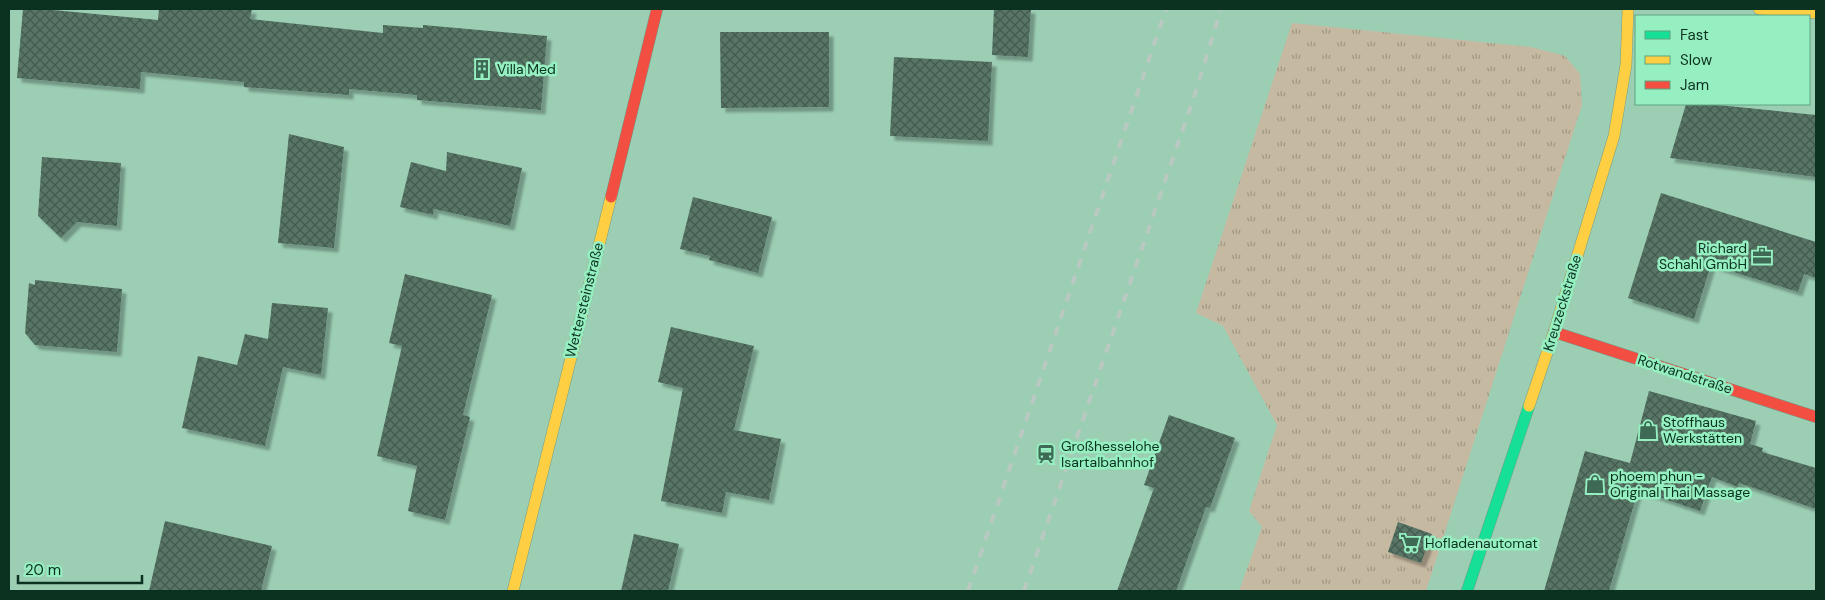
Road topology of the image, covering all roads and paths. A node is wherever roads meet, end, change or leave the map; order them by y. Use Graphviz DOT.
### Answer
graph roads {
  1 [pos="656,9"];
  2 [pos="1628,9"];
  3 [pos="1759,9"];
  4 [pos="1816,13"];
  5 [pos="1554,332"];
  6 [pos="1816,417"];
  7 [pos="513,591"];
  8 [pos="1468,591"];
  1 -- 7 [label="street, Wettersteinstraße"];
  2 -- 5 [label="street, Kreuzeckstraße"];
  3 -- 4 [label="street"];
  5 -- 6 [label="street, Rotwandstraße"];
  5 -- 8 [label="street, Kreuzeckstraße"];
}
